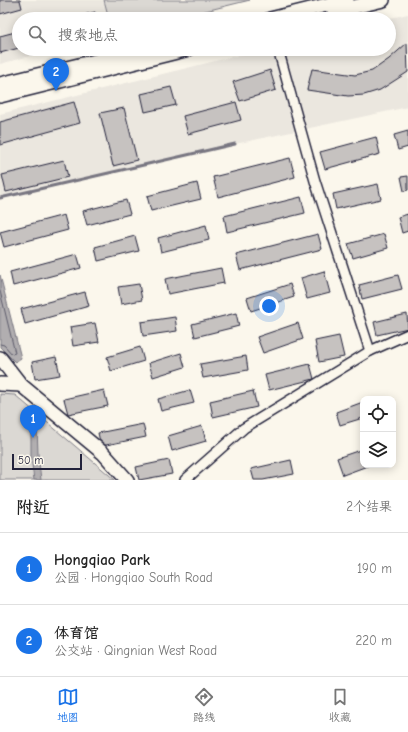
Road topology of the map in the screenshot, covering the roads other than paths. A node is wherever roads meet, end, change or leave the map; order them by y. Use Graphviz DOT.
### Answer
graph roads {
  1 [pos="347,0"];
  2 [pos="383,0"];
  3 [pos="327,6"];
  4 [pos="301,12"];
  5 [pos="318,12"];
  6 [pos="116,56"];
  7 [pos="161,56"];
  8 [pos="280,56"];
  9 [pos="0,84"];
  10 [pos="0,96"];
  11 [pos="408,334"];
  12 [pos="370,352"];
  13 [pos="0,358"];
  14 [pos="0,384"];
  15 [pos="21,385"];
  16 [pos="127,480"];
  17 [pos="185,480"];
  1 -- 3 [label="main road"];
  2 -- 3 [label="main road"];
  3 -- 4 [label="main road"];
  3 -- 5 [label="main road"];
  6 -- 9 [label="main road"];
  7 -- 10 [label="main road"];
  8 -- 12 [label="street"];
  11 -- 12 [label="street"];
  12 -- 17 [label="street"];
  13 -- 15 [label="main road"];
  14 -- 15 [label="main road"];
  15 -- 16 [label="main road"];
}
